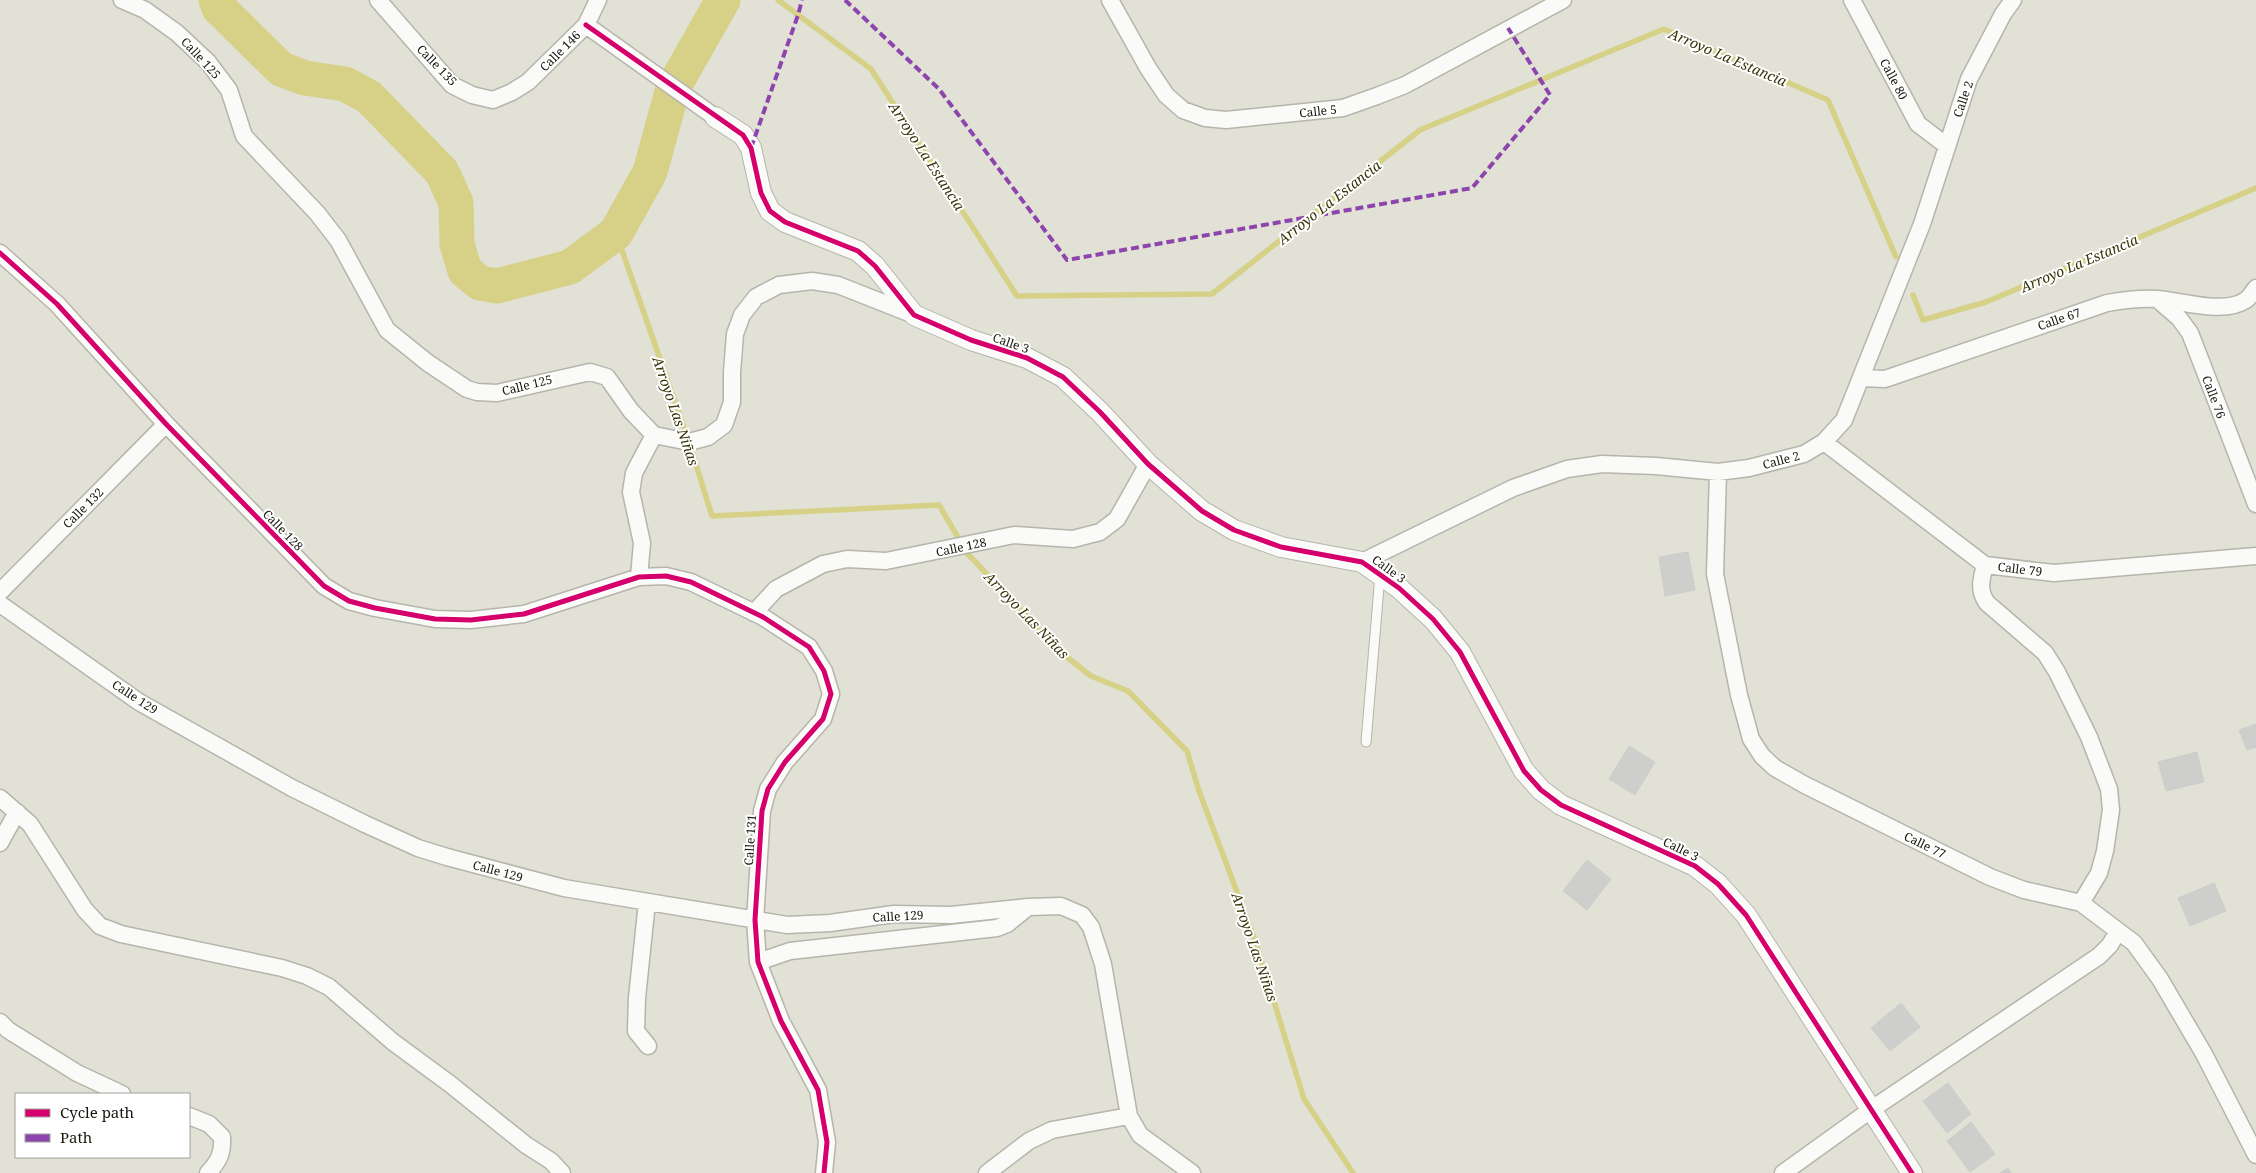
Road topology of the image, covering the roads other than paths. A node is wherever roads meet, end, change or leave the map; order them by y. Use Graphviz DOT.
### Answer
graph roads {
  1 [pos="122,0"];
  2 [pos="378,0"];
  3 [pos="598,0"];
  4 [pos="1110,0"];
  5 [pos="1563,0"];
  6 [pos="1852,0"];
  7 [pos="2013,0"];
  8 [pos="586,26"];
  9 [pos="512,92"];
  10 [pos="715,117"];
  11 [pos="1947,146"];
  12 [pos="0,253"];
  13 [pos="2256,288"];
  14 [pos="2157,299"];
  15 [pos="914,314"];
  16 [pos="1861,378"];
  17 [pos="166,424"];
  18 [pos="654,435"];
  19 [pos="1824,442"];
  20 [pos="1148,464"];
  21 [pos="1718,472"];
  22 [pos="2256,504"];
  23 [pos="2256,556"];
  24 [pos="1362,562"];
  25 [pos="1985,565"];
  26 [pos="1380,575"];
  27 [pos="639,577"];
  28 [pos="0,592"];
  29 [pos="0,604"];
  30 [pos="754,614"];
  31 [pos="1366,742"];
  32 [pos="0,798"];
  33 [pos="17,812"];
  34 [pos="0,843"];
  35 [pos="647,902"];
  36 [pos="2081,903"];
  37 [pos="1028,906"];
  38 [pos="755,920"];
  39 [pos="2118,931"];
  40 [pos="758,962"];
  41 [pos="0,1022"];
  42 [pos="648,1046"];
  43 [pos="120,1093"];
  44 [pos="1872,1109"];
  45 [pos="190,1116"];
  46 [pos="1128,1116"];
  47 [pos="2256,1155"];
  48 [pos="208,1173"];
  49 [pos="562,1173"];
  50 [pos="824,1173"];
  51 [pos="987,1173"];
  52 [pos="1192,1173"];
  53 [pos="1783,1173"];
  54 [pos="1912,1173"];
  1 -- 18 [label="street, Calle 125"];
  2 -- 9 [label="street, Calle 135"];
  3 -- 8 [label="street, Calle 146"];
  4 -- 5 [label="street, Calle 5"];
  6 -- 11 [label="street, Calle 80"];
  7 -- 11 [label="street, Calle 2"];
  8 -- 9 [label="street, Calle 146"];
  8 -- 10 [label="street"];
  10 -- 15 [label="street, Calle 3"];
  11 -- 16 [label="street, Calle 2"];
  12 -- 17 [label="street, Calle 128"];
  13 -- 14 [label="street, Calle 67"];
  14 -- 16 [label="street, Calle 67"];
  14 -- 22 [label="street, Calle 76"];
  15 -- 18 [label="street"];
  15 -- 20 [label="street, Calle 3"];
  16 -- 19 [label="street, Calle 2"];
  17 -- 27 [label="street, Calle 128"];
  17 -- 28 [label="street, Calle 132"];
  18 -- 27 [label="street"];
  19 -- 21 [label="street, Calle 2"];
  19 -- 25 [label="street, Calle 79"];
  20 -- 24 [label="street, Calle 3"];
  20 -- 30 [label="street, Calle 128"];
  21 -- 24 [label="street, Calle 2"];
  21 -- 36 [label="street, Calle 77"];
  23 -- 25 [label="street, Calle 79"];
  24 -- 26 [label="street, Calle 3"];
  25 -- 36 [label="street"];
  26 -- 31 [label="lane"];
  26 -- 44 [label="street, Calle 3"];
  27 -- 30 [label="street, Calle 131"];
  29 -- 35 [label="street, Calle 129"];
  30 -- 38 [label="street, Calle 131"];
  32 -- 33 [label="street"];
  33 -- 34 [label="street"];
  33 -- 49 [label="street"];
  35 -- 38 [label="street, Calle 129"];
  35 -- 42 [label="street"];
  36 -- 39 [label="street, Calle 77"];
  37 -- 38 [label="street, Calle 129"];
  37 -- 40 [label="street"];
  37 -- 46 [label="street, Calle 129"];
  38 -- 40 [label="street, Calle 131"];
  39 -- 44 [label="street"];
  39 -- 47 [label="street, Calle 77"];
  40 -- 50 [label="street, Calle 131"];
  41 -- 43 [label="street"];
  44 -- 53 [label="street"];
  44 -- 54 [label="street, Calle 3"];
  45 -- 48 [label="street"];
  46 -- 51 [label="street"];
  46 -- 52 [label="street"];
}
